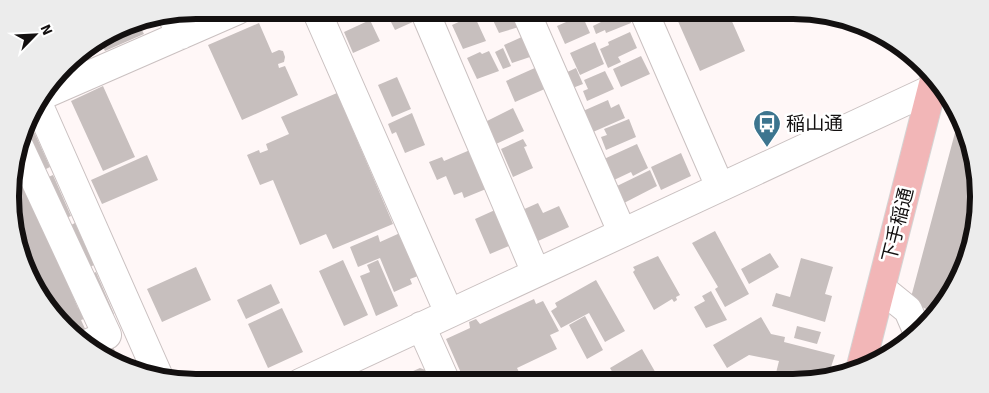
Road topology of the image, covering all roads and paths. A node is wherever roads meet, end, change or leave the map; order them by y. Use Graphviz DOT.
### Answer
graph roads {
  1 [pos="201,19"];
  2 [pos="327,19"];
  3 [pos="428,19"];
  4 [pos="529,19"];
  5 [pos="648,19"];
  6 [pos="176,25"];
  7 [pos="932,86"];
  8 [pos="933,87"];
  9 [pos="54,89"];
  10 [pos="42,110"];
  11 [pos="24,156"];
  12 [pos="720,187"];
  13 [pos="622,232"];
  14 [pos="536,273"];
  15 [pos="882,289"];
  16 [pos="450,313"];
  17 [pos="915,325"];
  18 [pos="420,326"];
  19 [pos="93,341"];
  20 [pos="863,360"];
  21 [pos="156,369"];
  22 [pos="319,374"];
  23 [pos="442,374"];
  1 -- 6 [label="street"];
  2 -- 16 [label="street"];
  3 -- 14 [label="street"];
  4 -- 13 [label="street"];
  5 -- 12 [label="street"];
  6 -- 9 [label="street"];
  7 -- 12 [label="street"];
  8 -- 15 [label="main road, 下手稲通"];
  10 -- 21 [label="street"];
  11 -- 19 [label="street"];
  12 -- 13 [label="street"];
  13 -- 14 [label="street"];
  14 -- 16 [label="street"];
  15 -- 17 [label="street"];
  15 -- 20 [label="main road, 下手稲通"];
  16 -- 18 [label="street"];
  18 -- 22 [label="street"];
  18 -- 23 [label="street"];
}
